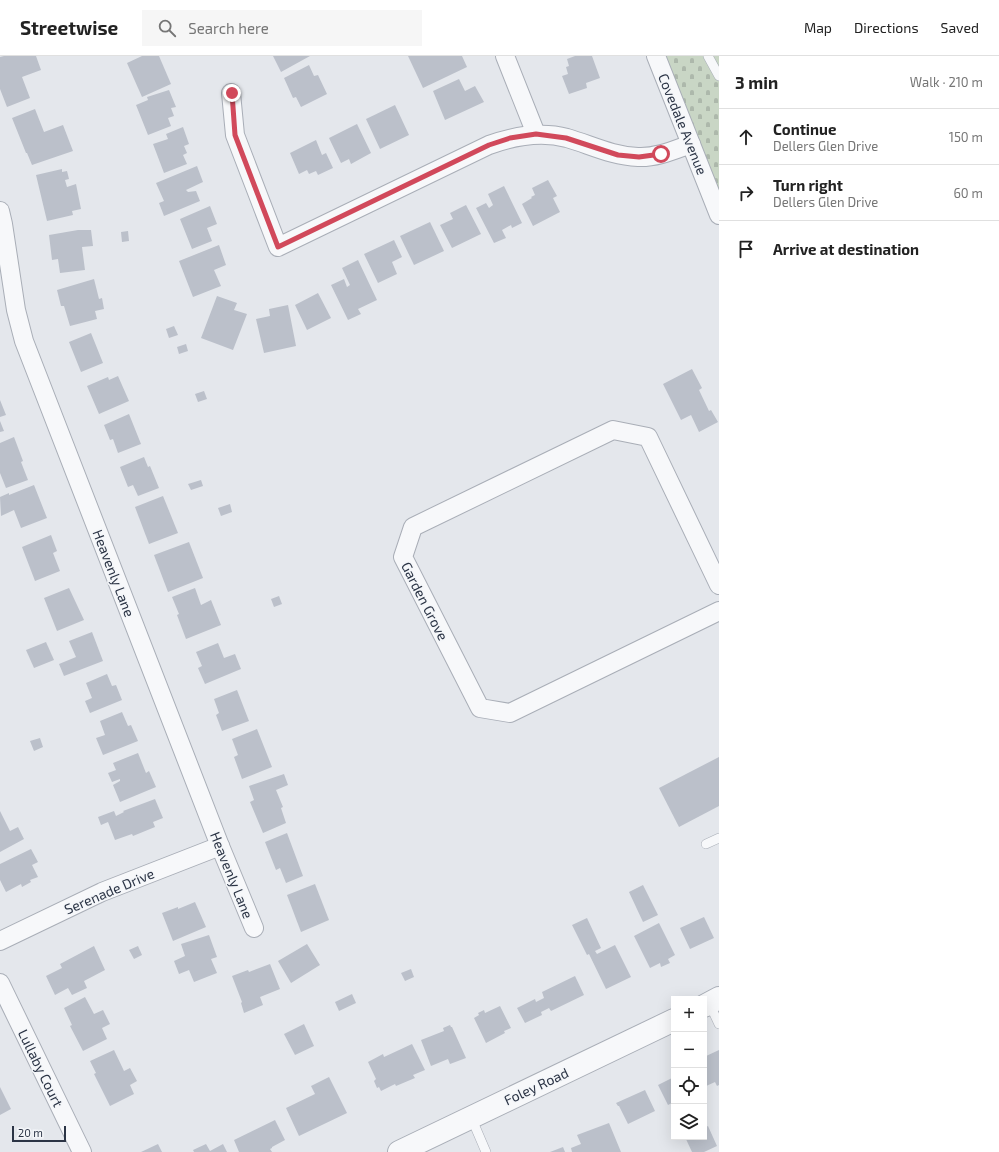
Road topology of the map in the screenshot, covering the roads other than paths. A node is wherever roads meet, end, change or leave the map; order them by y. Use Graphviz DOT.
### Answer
graph roads {
  1 [pos="505,56"];
  2 [pos="656,56"];
  3 [pos="708,56"];
  4 [pos="719,76"];
  5 [pos="232,93"];
  6 [pos="536,134"];
  7 [pos="691,144"];
  8 [pos="0,211"];
  9 [pos="719,215"];
  10 [pos="719,585"];
  11 [pos="719,611"];
  12 [pos="719,838"];
  13 [pos="706,844"];
  14 [pos="220,846"];
  15 [pos="254,928"];
  16 [pos="0,941"];
  17 [pos="0,983"];
  18 [pos="711,1002"];
  19 [pos="671,1021"];
  20 [pos="719,1024"];
  21 [pos="471,1117"];
  22 [pos="82,1152"];
  23 [pos="399,1152"];
  24 [pos="486,1152"];
  1 -- 6 [label="street"];
  2 -- 7 [label="street, Covedale Avenue"];
  3 -- 4 [label="lane"];
  5 -- 6 [label="street"];
  6 -- 7 [label="street"];
  7 -- 9 [label="street, Covedale Avenue"];
  8 -- 14 [label="street, Heavenly Lane"];
  10 -- 11 [label="street, Garden Grove"];
  12 -- 13 [label="lane"];
  14 -- 15 [label="street, Heavenly Lane"];
  14 -- 16 [label="street, Serenade Drive"];
  17 -- 22 [label="street, Lullaby Court"];
  18 -- 20 [label="lane"];
  19 -- 21 [label="street, Foley Road"];
  21 -- 23 [label="street, Foley Road"];
  21 -- 24 [label="lane"];
}
